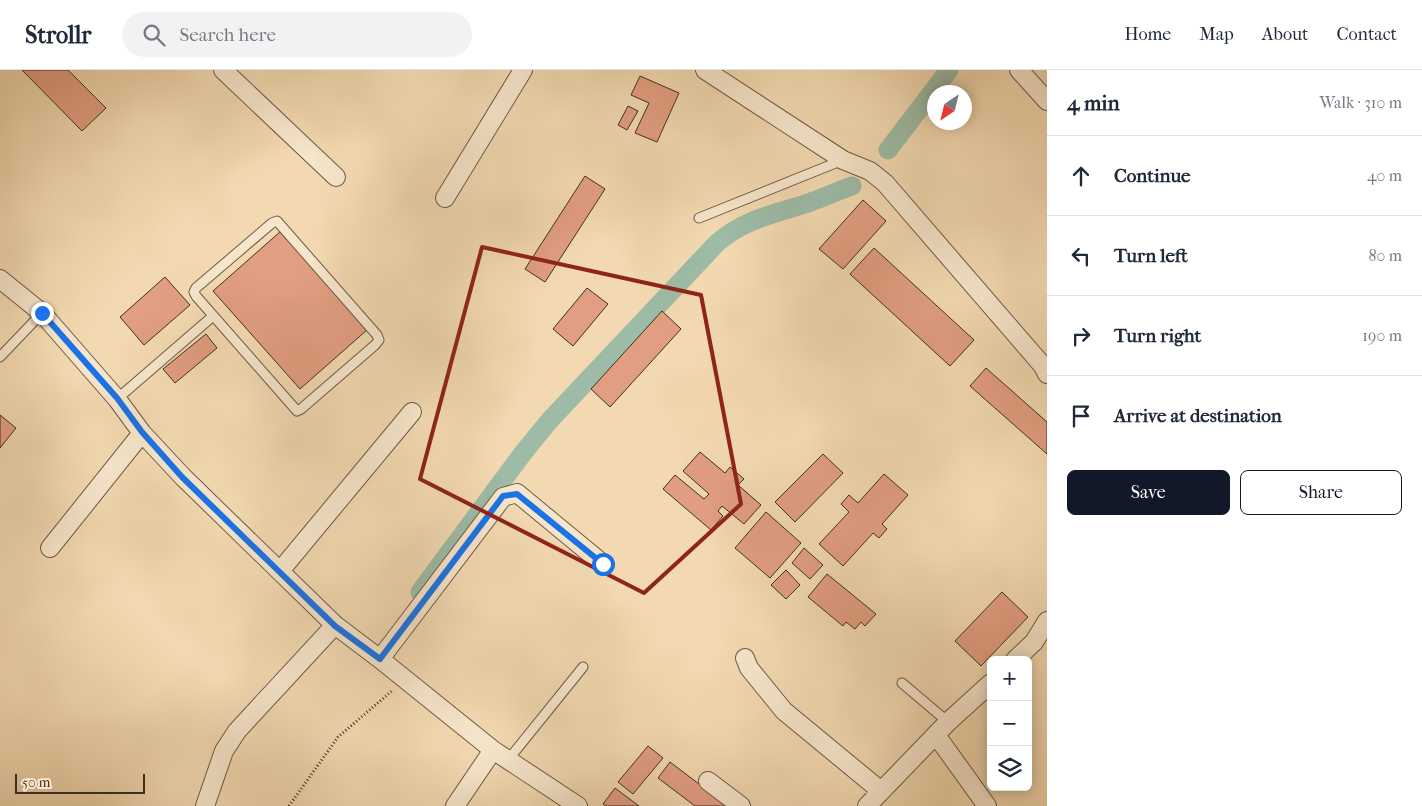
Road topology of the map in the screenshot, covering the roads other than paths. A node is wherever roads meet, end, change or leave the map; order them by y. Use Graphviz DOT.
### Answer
graph roads {
  1 [pos="223,70"];
  2 [pos="523,70"];
  3 [pos="705,70"];
  4 [pos="1019,70"];
  5 [pos="1047,101"];
  6 [pos="843,160"];
  7 [pos="336,177"];
  8 [pos="445,198"];
  9 [pos="699,218"];
  10 [pos="0,278"];
  11 [pos="42,313"];
  12 [pos="213,316"];
  13 [pos="0,357"];
  14 [pos="1046,367"];
  15 [pos="117,398"];
  16 [pos="412,412"];
  17 [pos="142,432"];
  18 [pos="50,548"];
  19 [pos="603,564"];
  20 [pos="280,571"];
  21 [pos="1047,621"];
  22 [pos="335,626"];
  23 [pos="1041,644"];
  24 [pos="1022,656"];
  25 [pos="746,658"];
  26 [pos="380,659"];
  27 [pos="583,667"];
  28 [pos="902,683"];
  29 [pos="987,687"];
  30 [pos="948,722"];
  31 [pos="936,736"];
  32 [pos="501,755"];
  33 [pos="708,781"];
  34 [pos="881,791"];
  35 [pos="205,806"];
  36 [pos="455,806"];
  37 [pos="578,806"];
  38 [pos="742,806"];
  39 [pos="867,806"];
  40 [pos="987,806"];
  1 -- 7 [label="street"];
  2 -- 8 [label="street"];
  3 -- 6 [label="street"];
  4 -- 5 [label="street"];
  6 -- 9 [label="lane"];
  6 -- 14 [label="street"];
  10 -- 11 [label="street"];
  11 -- 13 [label="lane"];
  11 -- 15 [label="street"];
  12 -- 12 [label="lane"];
  12 -- 15 [label="lane"];
  15 -- 17 [label="street"];
  16 -- 20 [label="street"];
  17 -- 18 [label="street"];
  17 -- 20 [label="street"];
  19 -- 26 [label="street"];
  20 -- 22 [label="street"];
  21 -- 23 [label="street"];
  22 -- 26 [label="street"];
  22 -- 35 [label="street"];
  23 -- 24 [label="street"];
  25 -- 34 [label="street"];
  26 -- 32 [label="street"];
  27 -- 32 [label="lane"];
  28 -- 30 [label="lane"];
  29 -- 30 [label="street"];
  30 -- 31 [label="street"];
  31 -- 34 [label="street"];
  31 -- 40 [label="street"];
  32 -- 36 [label="street"];
  32 -- 37 [label="street"];
  33 -- 38 [label="street"];
  34 -- 39 [label="street"];
}
